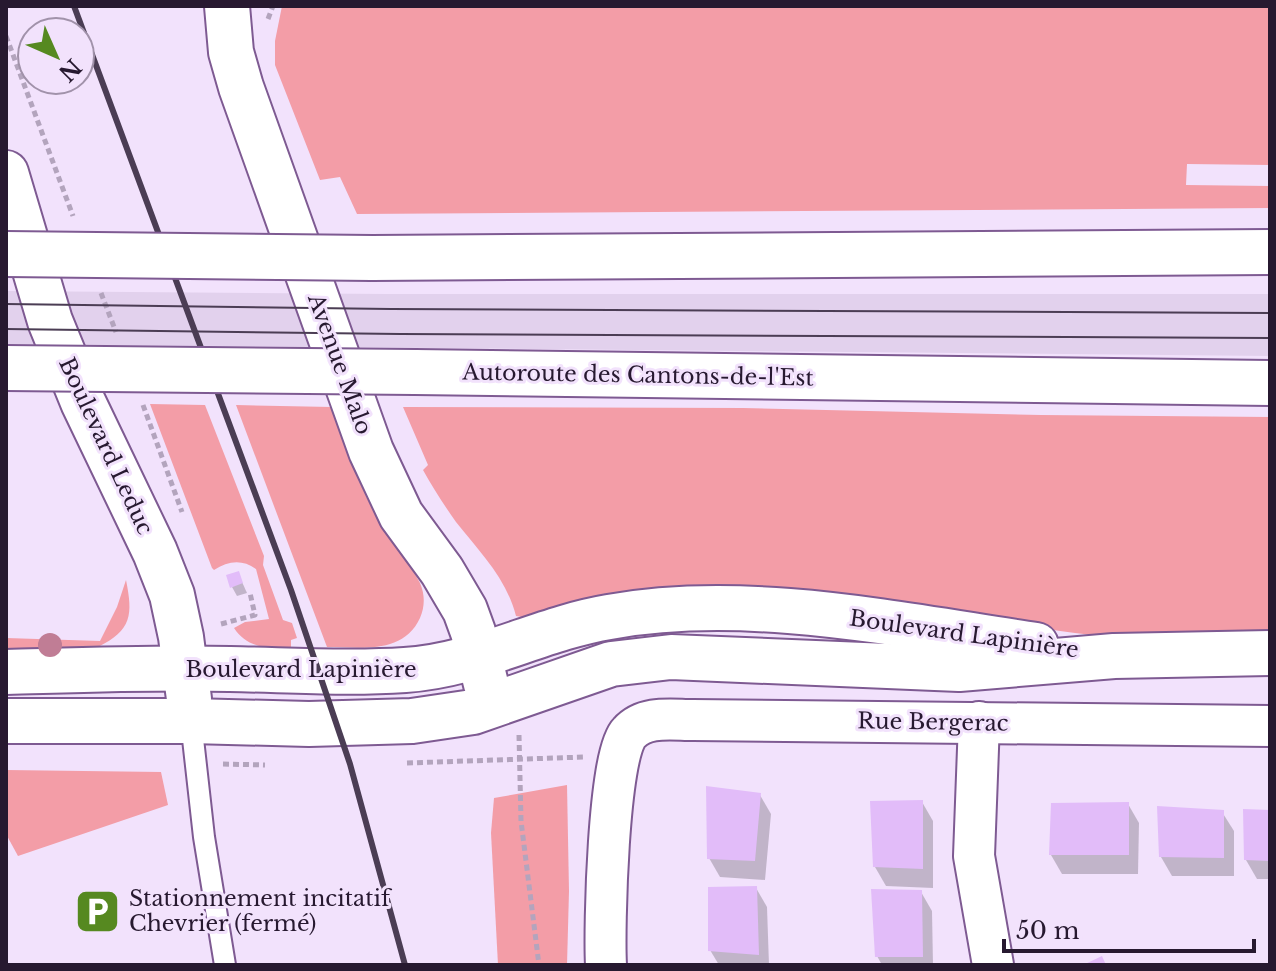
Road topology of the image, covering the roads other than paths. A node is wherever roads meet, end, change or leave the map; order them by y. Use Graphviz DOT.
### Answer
graph roads {
  1 [pos="227,6"];
  2 [pos="6,173"];
  3 [pos="1270,252"];
  4 [pos="6,254"];
  5 [pos="6,368"];
  6 [pos="1270,383"];
  7 [pos="1270,653"];
  8 [pos="1114,656"];
  9 [pos="480,658"];
  10 [pos="186,669"];
  11 [pos="6,672"];
  12 [pos="490,706"];
  13 [pos="6,721"];
  14 [pos="191,721"];
  15 [pos="979,722"];
  16 [pos="1270,726"];
  17 [pos="225,965"];
  18 [pos="606,965"];
  19 [pos="993,965"];
  1 -- 9 [label="main road, Avenue Malo"];
  2 -- 10 [label="main road, Boulevard Leduc"];
  3 -- 4 [label="main road, bridge"];
  5 -- 6 [label="main road, Autoroute des Cantons-de-l'Est, bridge"];
  7 -- 8 [label="main road, Boulevard Lapinière"];
  8 -- 9 [label="main road, Boulevard Lapinière"];
  8 -- 12 [label="main road, Boulevard Lapinière"];
  9 -- 10 [label="main road, Boulevard Lapinière"];
  9 -- 12 [label="main road, Avenue Malo"];
  10 -- 11 [label="main road, Boulevard Lapinière"];
  10 -- 14 [label="main road, Boulevard Leduc"];
  12 -- 14 [label="main road, Boulevard Lapinière"];
  13 -- 14 [label="main road, Boulevard Lapinière"];
  14 -- 17 [label="lane"];
  15 -- 16 [label="street, Rue Bergerac"];
  15 -- 18 [label="street, Rue Bergerac"];
  15 -- 19 [label="street"];
}
